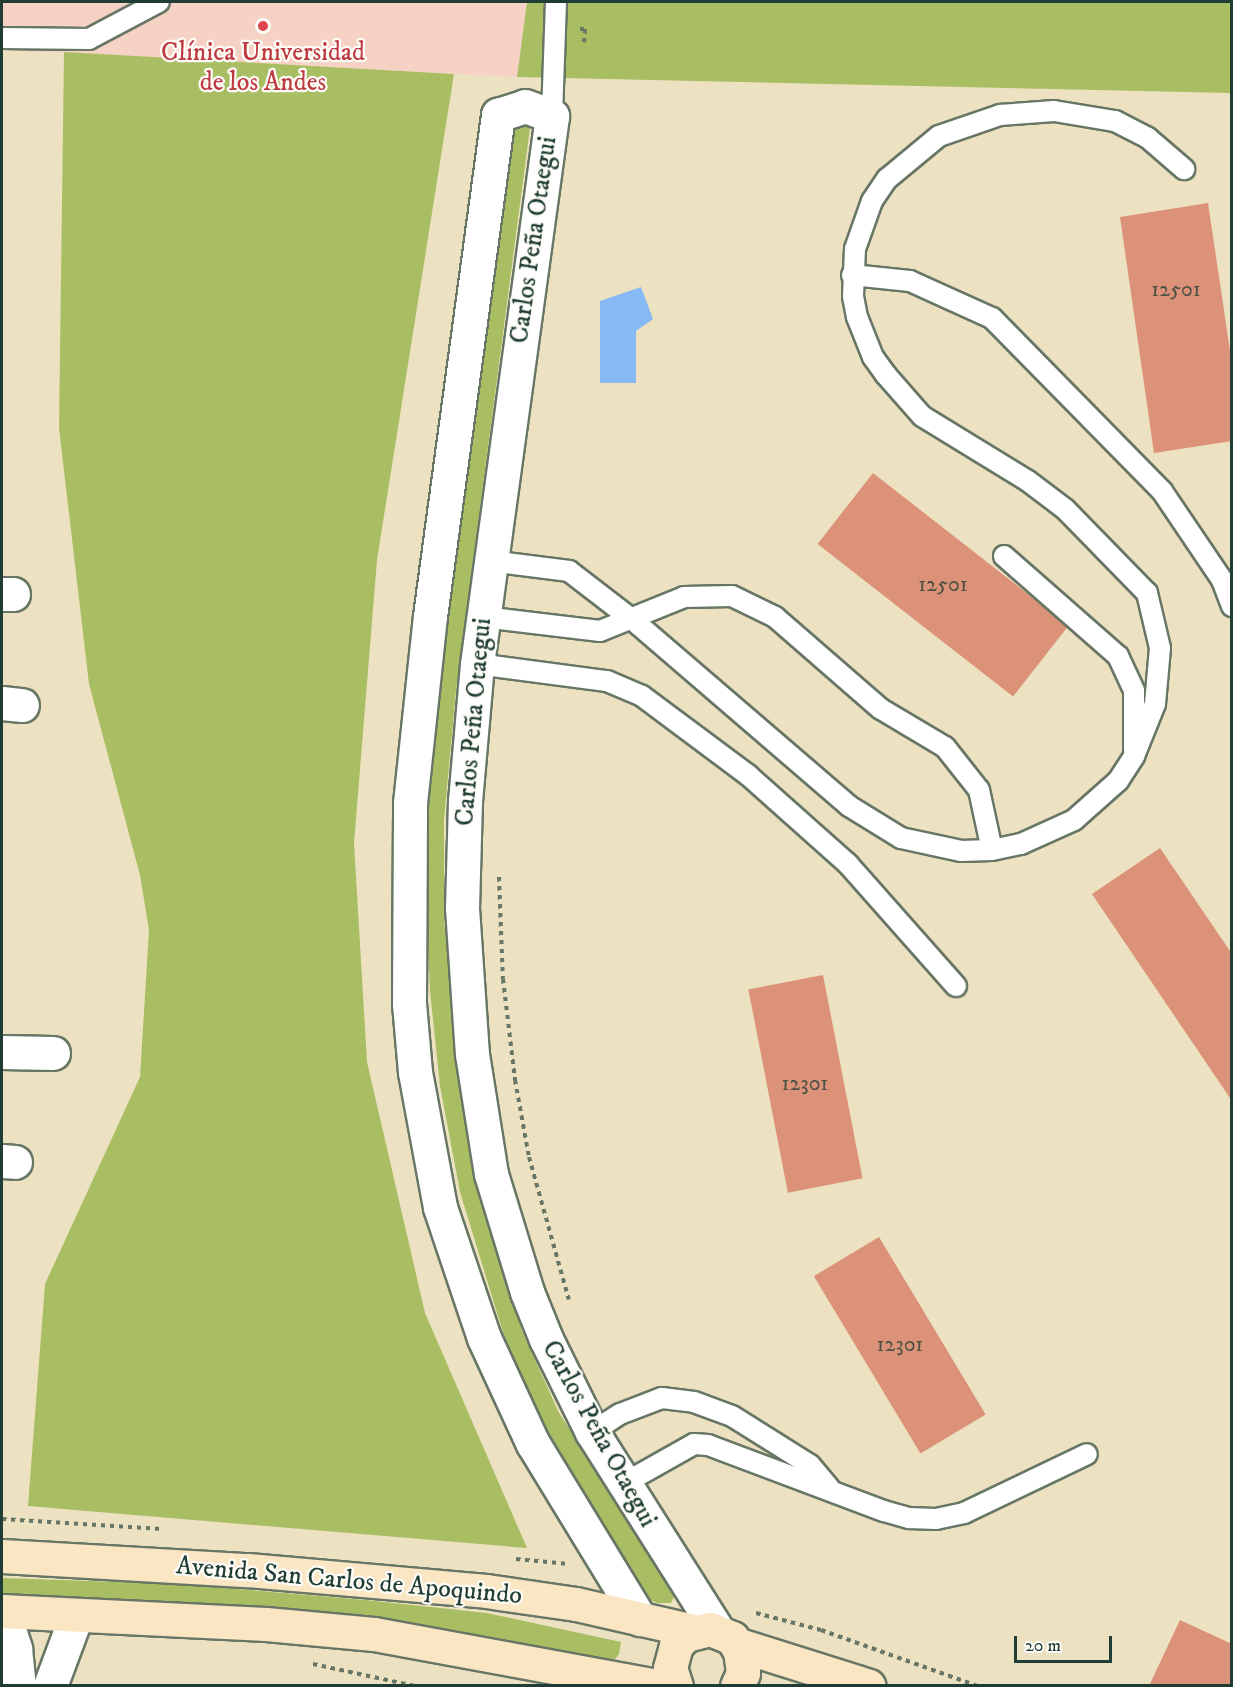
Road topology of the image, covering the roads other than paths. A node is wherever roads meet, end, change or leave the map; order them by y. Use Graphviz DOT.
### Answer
graph roads {
  1 [pos="159,2"];
  2 [pos="556,2"];
  3 [pos="2,38"];
  4 [pos="552,117"];
  5 [pos="1184,169"];
  6 [pos="852,274"];
  7 [pos="1004,556"];
  8 [pos="490,561"];
  9 [pos="1232,606"];
  10 [pos="483,617"];
  11 [pos="634,621"];
  12 [pos="477,664"];
  13 [pos="1134,756"];
  14 [pos="992,850"];
  15 [pos="956,986"];
  16 [pos="2,1052"];
  17 [pos="53,1053"];
  18 [pos="592,1432"];
  19 [pos="1087,1454"];
  20 [pos="623,1484"];
  21 [pos="829,1488"];
  22 [pos="2,1556"];
  23 [pos="2,1611"];
  24 [pos="76,1616"];
  25 [pos="640,1619"];
  26 [pos="716,1635"];
  27 [pos="19,1686"];
  28 [pos="50,1686"];
  29 [pos="658,1686"];
  30 [pos="676,1686"];
  31 [pos="737,1686"];
  32 [pos="869,1686"];
  1 -- 3 [label="lane"];
  2 -- 4 [label="lane"];
  4 -- 8 [label="street, Carlos Peña Otaegui"];
  4 -- 25 [label="street, Carlos Peña Otaegui"];
  5 -- 6 [label="lane"];
  6 -- 9 [label="lane"];
  6 -- 13 [label="lane"];
  7 -- 13 [label="lane"];
  8 -- 10 [label="street, Carlos Peña Otaegui"];
  8 -- 11 [label="lane"];
  10 -- 11 [label="lane"];
  10 -- 12 [label="street, Carlos Peña Otaegui"];
  11 -- 14 [label="lane"];
  11 -- 14 [label="lane"];
  12 -- 15 [label="lane"];
  12 -- 18 [label="street, Carlos Peña Otaegui"];
  13 -- 14 [label="lane"];
  16 -- 17 [label="street"];
  18 -- 20 [label="street, Carlos Peña Otaegui"];
  18 -- 21 [label="lane"];
  19 -- 21 [label="lane"];
  20 -- 21 [label="lane"];
  20 -- 26 [label="street, Carlos Peña Otaegui"];
  22 -- 25 [label="street, Avenida San Carlos de Apoquindo"];
  23 -- 24 [label="street, Avenida San Carlos de Apoquindo"];
  23 -- 27 [label="street"];
  24 -- 28 [label="street"];
  24 -- 29 [label="street, Avenida San Carlos de Apoquindo"];
  25 -- 26 [label="street, Avenida San Carlos de Apoquindo"];
  26 -- 30 [label="street"];
  26 -- 31 [label="street"];
  26 -- 32 [label="street, Avenida San Carlos de Apoquindo"];
}
